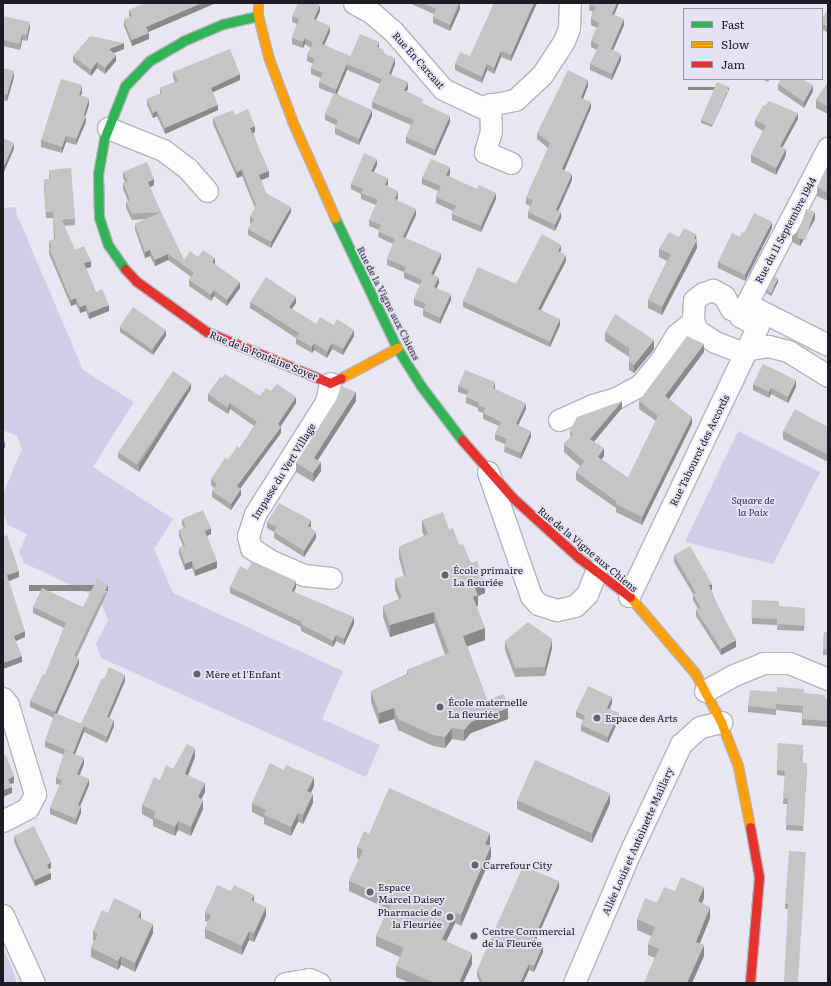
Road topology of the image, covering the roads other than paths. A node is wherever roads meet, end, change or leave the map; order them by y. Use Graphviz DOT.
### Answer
graph roads {
  1 [pos="258,3"];
  2 [pos="354,3"];
  3 [pos="570,3"];
  4 [pos="258,16"];
  5 [pos="490,104"];
  6 [pos="108,128"];
  7 [pos="828,148"];
  8 [pos="511,163"];
  9 [pos="207,191"];
  10 [pos="743,312"];
  11 [pos="693,321"];
  12 [pos="828,345"];
  13 [pos="397,348"];
  14 [pos="746,352"];
  15 [pos="828,376"];
  16 [pos="330,382"];
  17 [pos="559,420"];
  18 [pos="488,472"];
  19 [pos="596,572"];
  20 [pos="331,578"];
  21 [pos="629,596"];
  22 [pos="828,679"];
  23 [pos="705,691"];
  24 [pos="3,698"];
  25 [pos="721,722"];
  26 [pos="3,821"];
  27 [pos="3,916"];
  28 [pos="34,983"];
  29 [pos="285,983"];
  30 [pos="319,983"];
  31 [pos="574,983"];
  32 [pos="750,983"];
  1 -- 4 [label="street, Rue de la Vigne aux Chiens"];
  2 -- 5 [label="street, Rue En Carcaut"];
  3 -- 5 [label="street, Rue En Carcaut"];
  4 -- 6 [label="street, Rue de la Fontaine Soyer"];
  4 -- 13 [label="street, Rue de la Vigne aux Chiens"];
  5 -- 8 [label="street"];
  6 -- 9 [label="street"];
  6 -- 16 [label="street, Rue de la Fontaine Soyer"];
  7 -- 10 [label="street, Rue du 11 Septembre 1944"];
  10 -- 11 [label="street"];
  10 -- 12 [label="street"];
  10 -- 14 [label="street, Rue Tabourot des Accords"];
  11 -- 14 [label="street"];
  11 -- 17 [label="street"];
  13 -- 16 [label="street, Rue de la Fontaine Soyer"];
  13 -- 18 [label="street, Rue de la Vigne aux Chiens"];
  14 -- 15 [label="street"];
  14 -- 21 [label="street, Rue Tabourot des Accords"];
  16 -- 20 [label="street, Impasse du Vert Village"];
  18 -- 19 [label="street, Rue de la Vigne aux Chiens"];
  18 -- 19 [label="street"];
  19 -- 21 [label="street, Rue de la Vigne aux Chiens"];
  21 -- 23 [label="street, Rue de la Vigne aux Chiens"];
  22 -- 23 [label="street"];
  23 -- 25 [label="street, Rue de la Vigne aux Chiens"];
  24 -- 26 [label="street"];
  25 -- 31 [label="street, Allée Louis et Antoinette Maillary"];
  25 -- 32 [label="street, Rue de la Vigne aux Chiens"];
  27 -- 28 [label="street"];
  29 -- 30 [label="street"];
}
